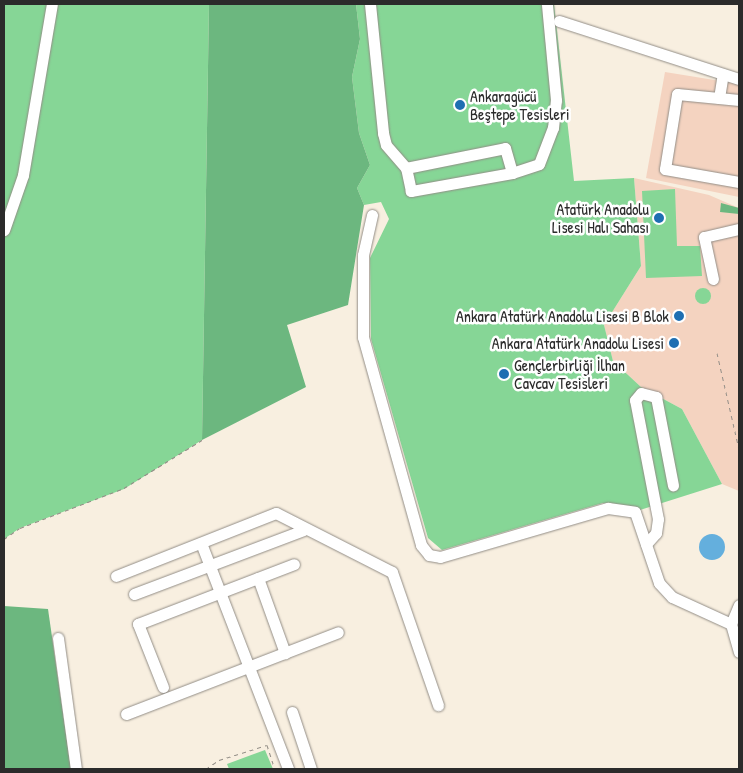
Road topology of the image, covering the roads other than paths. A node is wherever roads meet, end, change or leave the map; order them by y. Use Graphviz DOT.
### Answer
graph roads {
  1 [pos="52,4"];
  2 [pos="370,4"];
  3 [pos="547,4"];
  4 [pos="559,21"];
  5 [pos="724,74"];
  6 [pos="739,78"];
  7 [pos="719,98"];
  8 [pos="739,100"];
  9 [pos="406,168"];
  10 [pos="512,172"];
  11 [pos="739,182"];
  12 [pos="372,215"];
  13 [pos="739,229"];
  14 [pos="4,230"];
  15 [pos="713,279"];
  16 [pos="673,485"];
  17 [pos="303,530"];
  18 [pos="201,543"];
  19 [pos="646,544"];
  20 [pos="294,564"];
  21 [pos="210,565"];
  22 [pos="116,576"];
  23 [pos="258,578"];
  24 [pos="220,593"];
  25 [pos="134,594"];
  26 [pos="739,605"];
  27 [pos="735,622"];
  28 [pos="338,632"];
  29 [pos="58,638"];
  30 [pos="739,652"];
  31 [pos="285,653"];
  32 [pos="250,666"];
  33 [pos="163,687"];
  34 [pos="438,705"];
  35 [pos="292,712"];
  36 [pos="126,714"];
  37 [pos="76,769"];
  38 [pos="288,769"];
  39 [pos="311,769"];
  1 -- 14 [label="street"];
  2 -- 9 [label="street"];
  3 -- 10 [label="street"];
  4 -- 5 [label="street"];
  5 -- 6 [label="street"];
  5 -- 7 [label="street"];
  7 -- 8 [label="street"];
  7 -- 11 [label="street"];
  9 -- 10 [label="street"];
  9 -- 10 [label="street"];
  12 -- 19 [label="street"];
  13 -- 15 [label="street"];
  16 -- 19 [label="street"];
  17 -- 18 [label="street"];
  17 -- 21 [label="street"];
  17 -- 34 [label="street"];
  18 -- 21 [label="street"];
  18 -- 22 [label="street"];
  19 -- 27 [label="street"];
  20 -- 23 [label="street"];
  21 -- 24 [label="street"];
  21 -- 25 [label="street"];
  23 -- 24 [label="street"];
  23 -- 31 [label="street"];
  24 -- 32 [label="street"];
  24 -- 33 [label="street"];
  26 -- 27 [label="street"];
  27 -- 30 [label="street"];
  28 -- 31 [label="street"];
  29 -- 37 [label="street"];
  31 -- 32 [label="street"];
  32 -- 36 [label="street"];
  32 -- 38 [label="street"];
  35 -- 39 [label="street"];
}
